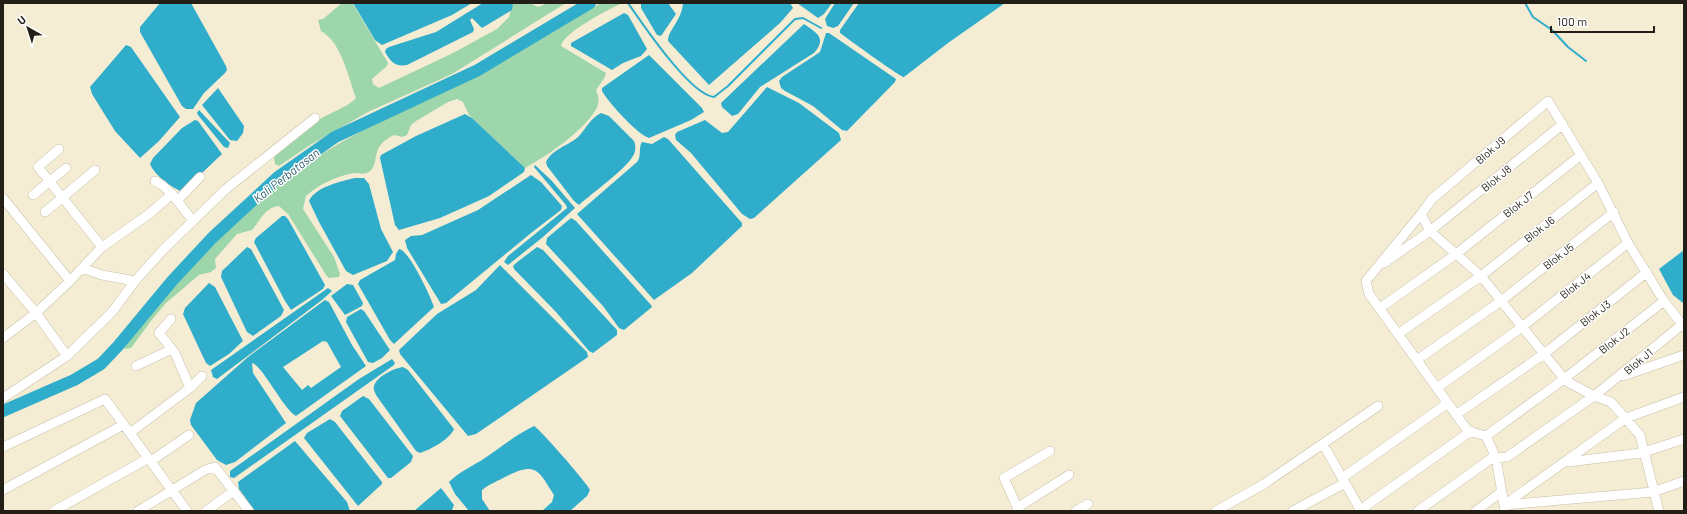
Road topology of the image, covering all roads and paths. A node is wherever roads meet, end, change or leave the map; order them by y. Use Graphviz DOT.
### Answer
graph roads {
  1 [pos="315,118"];
  2 [pos="1563,124"];
  3 [pos="60,150"];
  4 [pos="1581,155"];
  5 [pos="66,168"];
  6 [pos="95,170"];
  7 [pos="200,177"];
  8 [pos="50,181"];
  9 [pos="155,181"];
  10 [pos="1598,183"];
  11 [pos="33,195"];
  12 [pos="63,197"];
  13 [pos="175,197"];
  14 [pos="3,198"];
  15 [pos="45,212"];
  16 [pos="1614,212"];
  17 [pos="1421,214"];
  18 [pos="193,221"];
  19 [pos="1430,231"];
  20 [pos="1628,243"];
  21 [pos="102,247"];
  22 [pos="1456,254"];
  23 [pos="82,268"];
  24 [pos="1375,270"];
  25 [pos="1647,272"];
  26 [pos="3,274"];
  27 [pos="1481,276"];
  28 [pos="70,281"];
  29 [pos="135,281"];
  30 [pos="1501,301"];
  31 [pos="1664,301"];
  32 [pos="1380,308"];
  33 [pos="33,315"];
  34 [pos="171,319"];
  35 [pos="1683,325"];
  36 [pos="1522,327"];
  37 [pos="1398,334"];
  38 [pos="3,338"];
  39 [pos="172,349"];
  40 [pos="1544,354"];
  41 [pos="1684,354"];
  42 [pos="67,356"];
  43 [pos="1417,360"];
  44 [pos="136,366"];
  45 [pos="202,376"];
  46 [pos="1564,379"];
  47 [pos="1616,379"];
  48 [pos="190,388"];
  49 [pos="1437,388"];
  50 [pos="1594,396"];
  51 [pos="1684,397"];
  52 [pos="3,398"];
  53 [pos="1448,403"];
  54 [pos="1378,406"];
  55 [pos="1457,414"];
  56 [pos="1626,418"];
  57 [pos="123,425"];
  58 [pos="132,431"];
  59 [pos="1471,431"];
  60 [pos="189,435"];
  61 [pos="1486,436"];
  62 [pos="1684,439"];
  63 [pos="1323,444"];
  64 [pos="3,447"];
  65 [pos="1050,451"];
  66 [pos="1644,452"];
  67 [pos="152,458"];
  68 [pos="1496,458"];
  69 [pos="1566,462"];
  70 [pos="1069,475"];
  71 [pos="1344,480"];
  72 [pos="1684,481"];
  73 [pos="174,489"];
  74 [pos="3,490"];
  75 [pos="234,491"];
  76 [pos="1501,492"];
  77 [pos="1653,492"];
  78 [pos="1088,504"];
  79 [pos="1504,508"];
  80 [pos="209,509"];
  81 [pos="1018,509"];
  82 [pos="54,511"];
  83 [pos="138,511"];
  84 [pos="187,511"];
  85 [pos="248,511"];
  86 [pos="1076,511"];
  87 [pos="1216,511"];
  88 [pos="1293,511"];
  89 [pos="1361,511"];
  90 [pos="1418,511"];
  91 [pos="1476,511"];
  92 [pos="1659,511"];
  1 -- 18 [label="street"];
  2 -- 4 [label="street"];
  2 -- 17 [label="street, Blok J9"];
  2 -- 19 [label="street, Blok J8"];
  3 -- 8 [label="street"];
  4 -- 10 [label="street"];
  4 -- 22 [label="street, Blok J7"];
  5 -- 8 [label="street"];
  6 -- 12 [label="street"];
  7 -- 13 [label="street"];
  8 -- 11 [label="street"];
  8 -- 12 [label="street"];
  9 -- 13 [label="street"];
  10 -- 16 [label="street"];
  10 -- 27 [label="street, Blok J6"];
  12 -- 15 [label="street"];
  12 -- 21 [label="street"];
  13 -- 18 [label="street"];
  13 -- 21 [label="street"];
  14 -- 28 [label="street"];
  16 -- 20 [label="street"];
  16 -- 30 [label="street, Blok J5"];
  17 -- 19 [label="street"];
  17 -- 24 [label="street, Blok J9"];
  18 -- 29 [label="street"];
  19 -- 22 [label="street"];
  19 -- 24 [label="street, Blok J8"];
  20 -- 25 [label="street"];
  20 -- 36 [label="street, Blok J4"];
  21 -- 23 [label="street"];
  22 -- 27 [label="street"];
  22 -- 32 [label="street, Blok J7"];
  23 -- 28 [label="street"];
  23 -- 29 [label="street"];
  24 -- 32 [label="street, Blok J9"];
  25 -- 31 [label="street"];
  25 -- 40 [label="street, Blok J3"];
  26 -- 33 [label="street"];
  27 -- 30 [label="street"];
  27 -- 37 [label="street, Blok J6"];
  28 -- 33 [label="street"];
  29 -- 42 [label="street"];
  30 -- 36 [label="street"];
  30 -- 43 [label="street, Blok J5"];
  31 -- 35 [label="street"];
  31 -- 46 [label="street, Blok J2"];
  32 -- 37 [label="street"];
  33 -- 38 [label="street"];
  33 -- 42 [label="street"];
  34 -- 39 [label="street"];
  35 -- 47 [label="street, Blok J1"];
  36 -- 40 [label="street"];
  36 -- 49 [label="street, Blok J4"];
  37 -- 43 [label="street"];
  39 -- 44 [label="street"];
  39 -- 48 [label="street"];
  40 -- 46 [label="street"];
  40 -- 55 [label="street, Blok J3"];
  41 -- 47 [label="street"];
  42 -- 52 [label="street"];
  43 -- 49 [label="street"];
  45 -- 48 [label="street"];
  46 -- 50 [label="street"];
  46 -- 61 [label="street, Blok J2"];
  47 -- 50 [label="street, Blok J1"];
  48 -- 58 [label="street"];
  49 -- 53 [label="street"];
  50 -- 56 [label="street"];
  50 -- 68 [label="street, Blok J1"];
  51 -- 56 [label="street"];
  53 -- 55 [label="street"];
  53 -- 71 [label="street"];
  54 -- 63 [label="street"];
  55 -- 59 [label="street"];
  56 -- 66 [label="street"];
  56 -- 69 [label="street"];
  57 -- 58 [label="street"];
  57 -- 64 [label="street"];
  57 -- 74 [label="street"];
  58 -- 67 [label="street"];
  59 -- 61 [label="street"];
  59 -- 89 [label="street"];
  60 -- 67 [label="street"];
  61 -- 68 [label="street"];
  62 -- 66 [label="street"];
  63 -- 71 [label="street"];
  63 -- 87 [label="street"];
  65 -- 81 [label="street"];
  66 -- 69 [label="street"];
  66 -- 77 [label="street"];
  67 -- 73 [label="street"];
  67 -- 82 [label="street"];
  68 -- 76 [label="street"];
  68 -- 90 [label="street, Blok J1"];
  69 -- 79 [label="street"];
  70 -- 81 [label="street"];
  71 -- 88 [label="street"];
  71 -- 89 [label="street"];
  72 -- 77 [label="street"];
  73 -- 75 [label="street"];
  73 -- 83 [label="street"];
  73 -- 84 [label="street"];
  75 -- 80 [label="street"];
  75 -- 85 [label="street"];
  76 -- 79 [label="street"];
  76 -- 91 [label="street"];
  77 -- 79 [label="street"];
  77 -- 92 [label="street"];
  78 -- 86 [label="street"];
}
